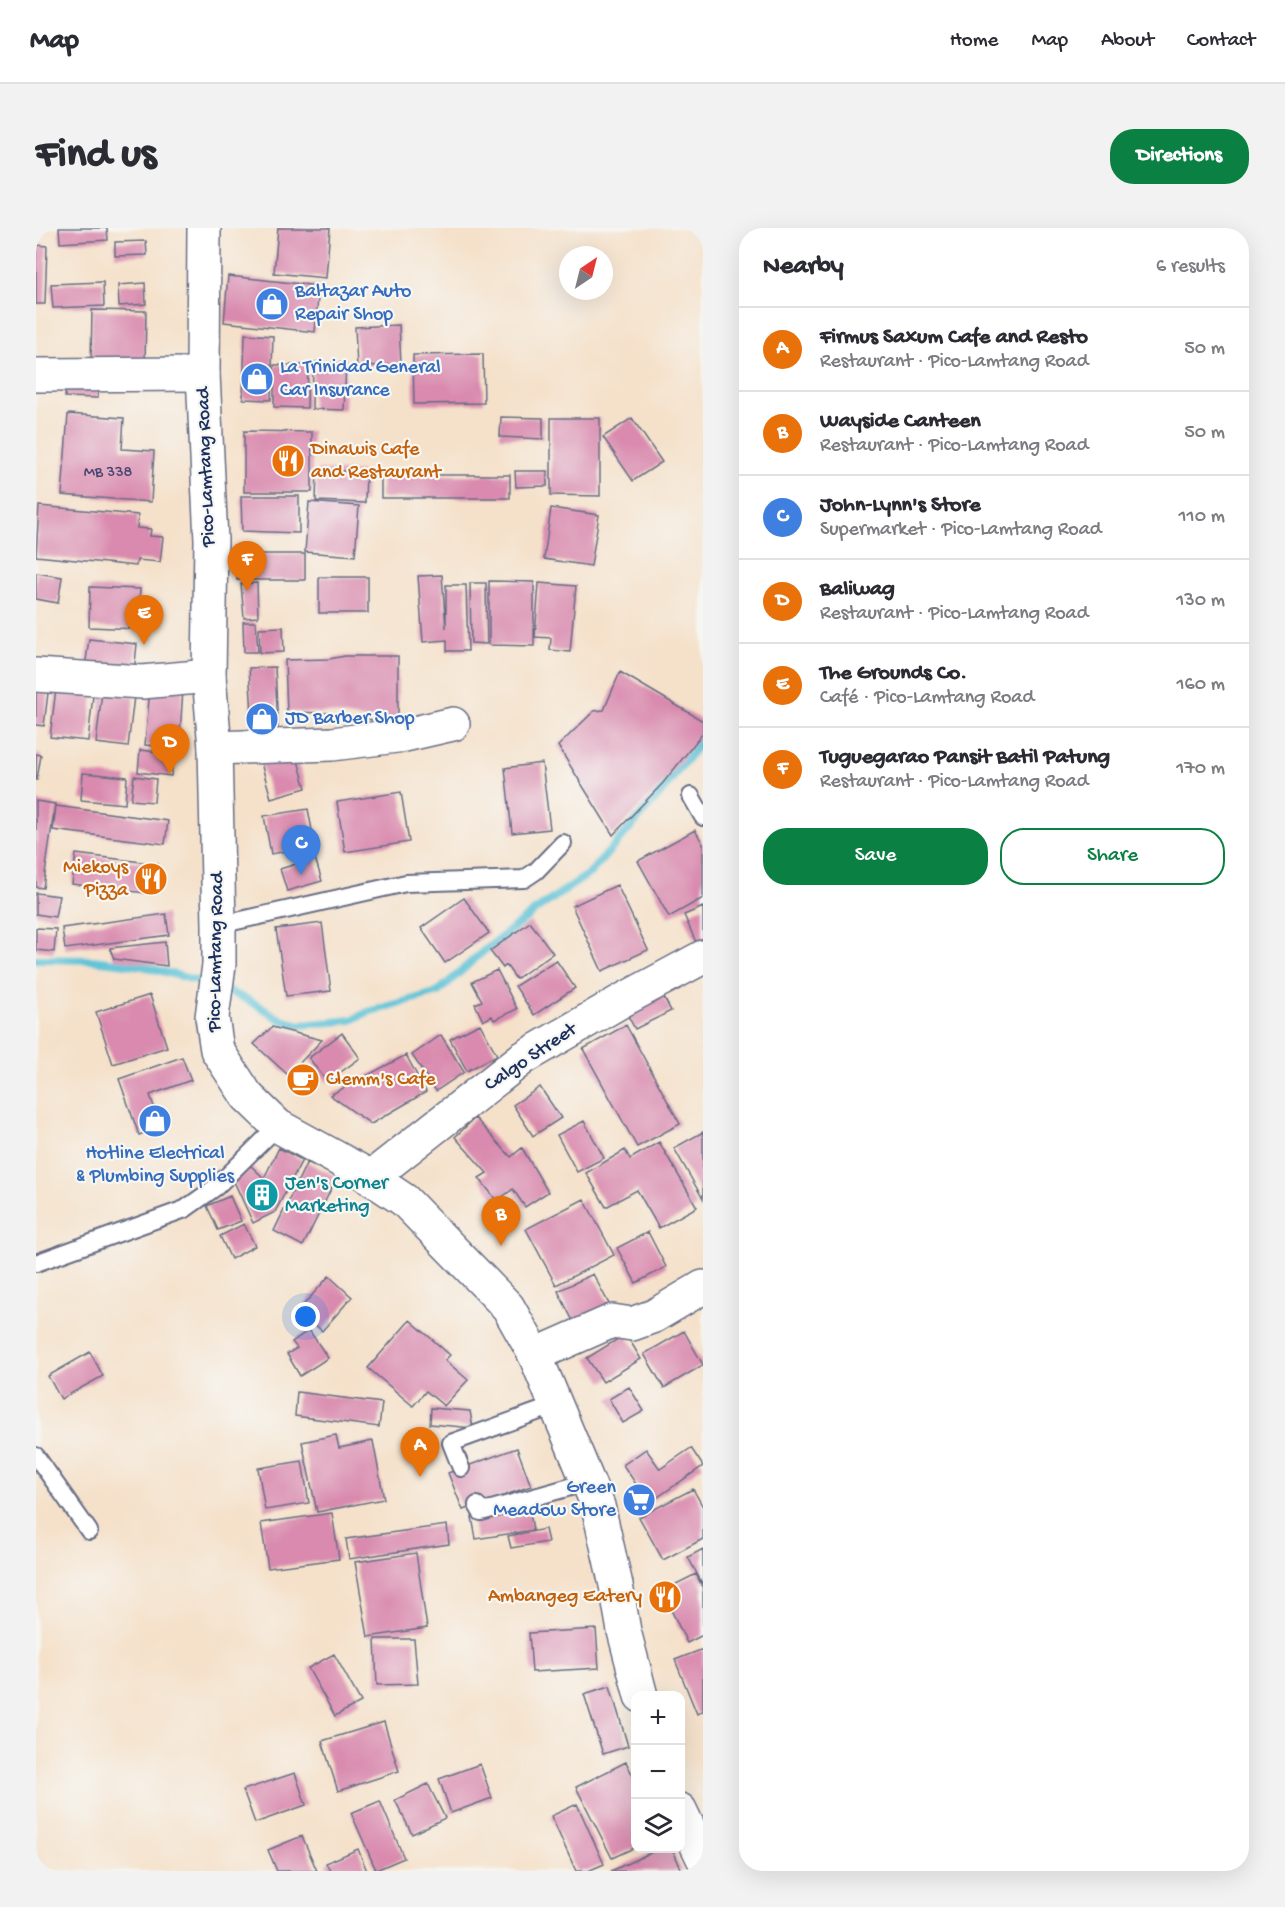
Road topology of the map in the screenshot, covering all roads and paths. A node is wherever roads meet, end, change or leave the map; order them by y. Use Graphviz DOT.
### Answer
graph roads {
  1 [pos="204,228"];
  2 [pos="203,374"];
  3 [pos="36,375"];
  4 [pos="36,675"];
  5 [pos="209,676"];
  6 [pos="453,724"];
  7 [pos="215,748"];
  8 [pos="692,796"];
  9 [pos="703,817"];
  10 [pos="563,843"];
  11 [pos="219,926"];
  12 [pos="703,957"];
  13 [pos="278,1126"];
  14 [pos="370,1178"];
  15 [pos="36,1263"];
  16 [pos="703,1287"];
  17 [pos="535,1355"];
  18 [pos="556,1405"];
  19 [pos="36,1456"];
  20 [pos="461,1468"];
  21 [pos="588,1482"];
  22 [pos="477,1505"];
  23 [pos="89,1531"];
  24 [pos="640,1691"];
  25 [pos="691,1819"];
  26 [pos="703,1858"];
  1 -- 2 [label="main road, Pico-Lamtang Road"];
  2 -- 3 [label="main road"];
  2 -- 5 [label="main road, Pico-Lamtang Road"];
  4 -- 5 [label="main road"];
  5 -- 7 [label="main road, Pico-Lamtang Road"];
  6 -- 7 [label="main road"];
  7 -- 11 [label="main road, Pico-Lamtang Road"];
  8 -- 9 [label="lane"];
  10 -- 11 [label="lane"];
  11 -- 13 [label="main road, Pico-Lamtang Road"];
  12 -- 14 [label="main road, Calgo Street"];
  13 -- 14 [label="main road, Pico-Lamtang Road"];
  13 -- 15 [label="lane"];
  14 -- 17 [label="main road, Pico-Lamtang Road"];
  16 -- 17 [label="main road"];
  17 -- 18 [label="main road, Pico-Lamtang Road"];
  18 -- 20 [label="lane"];
  18 -- 21 [label="main road, Pico-Lamtang Road"];
  19 -- 23 [label="lane"];
  21 -- 22 [label="lane"];
  21 -- 24 [label="main road, Pico-Lamtang Road"];
  25 -- 26 [label="main road"];
}
